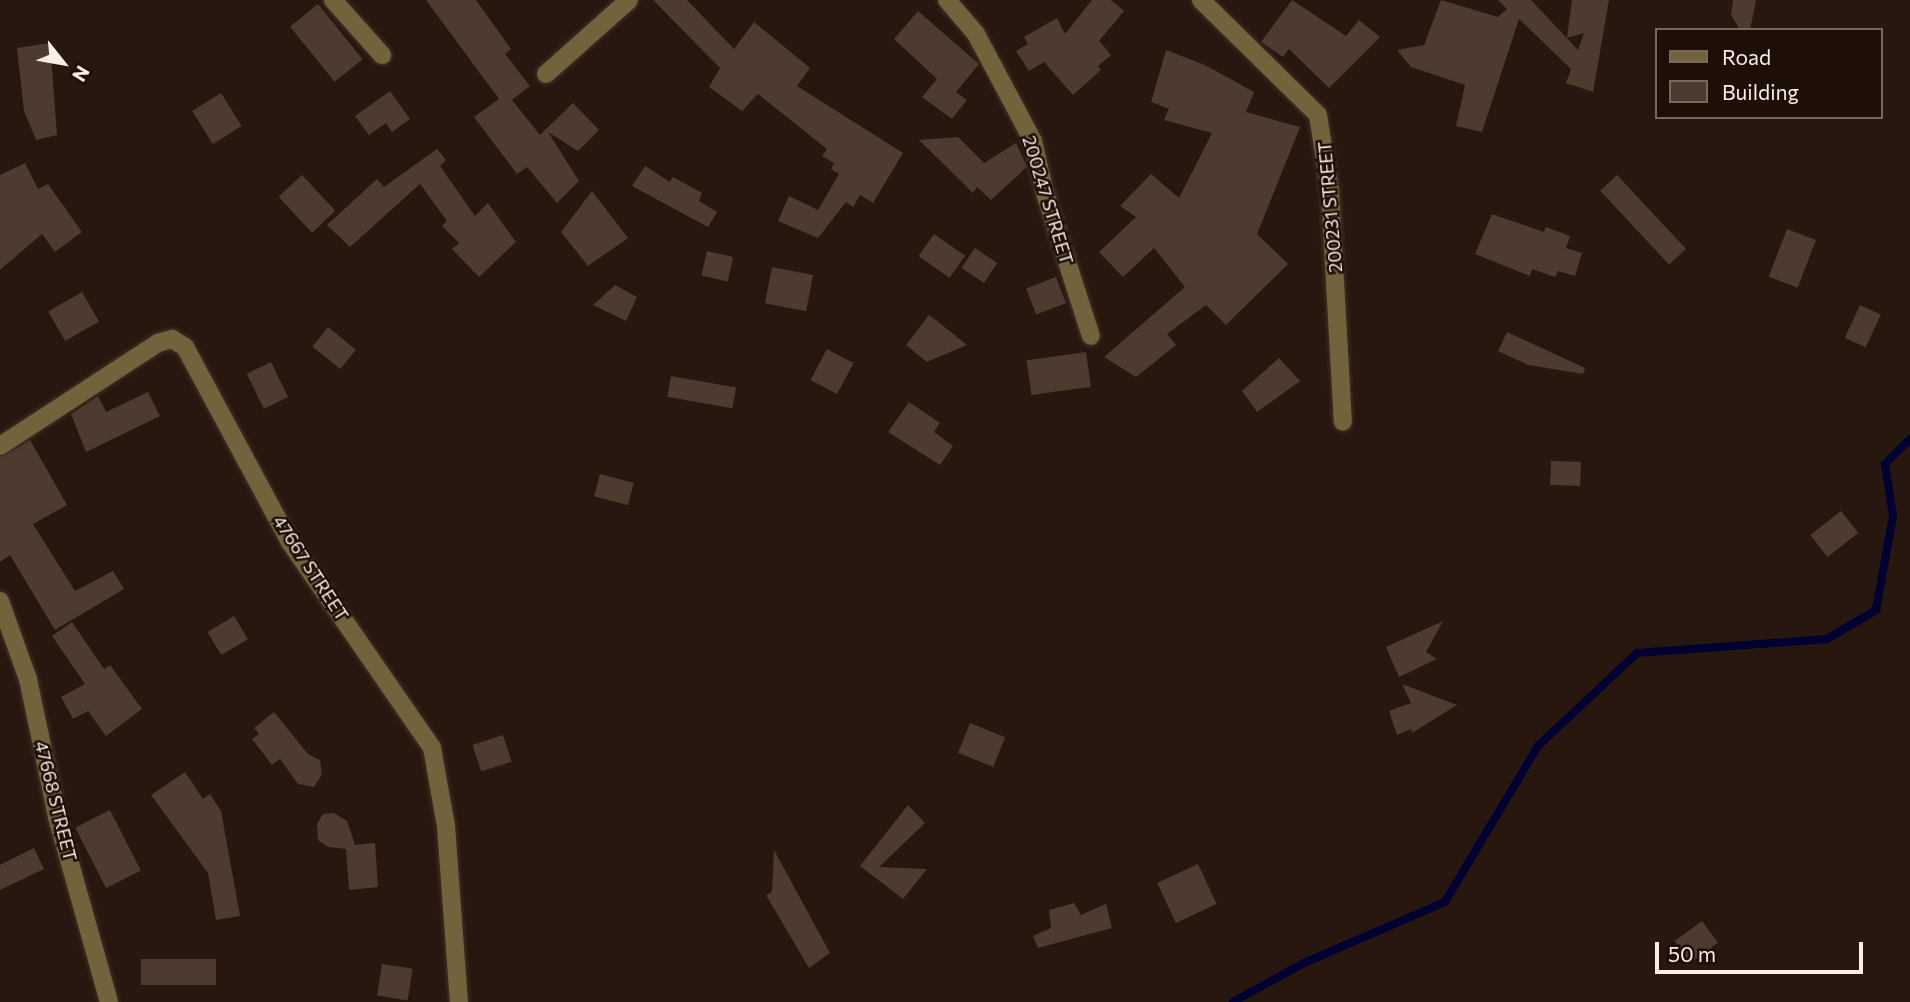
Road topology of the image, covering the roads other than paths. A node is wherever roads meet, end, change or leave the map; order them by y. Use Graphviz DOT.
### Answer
graph roads {
  1 [pos="333,0"];
  2 [pos="629,0"];
  3 [pos="947,0"];
  4 [pos="1200,0"];
  5 [pos="382,55"];
  6 [pos="546,74"];
  7 [pos="1091,336"];
  8 [pos="1343,422"];
  9 [pos="0,446"];
  10 [pos="0,601"];
  11 [pos="109,1002"];
  12 [pos="459,1002"];
  1 -- 5 [label="street"];
  2 -- 6 [label="street"];
  3 -- 7 [label="street, 200247 STREET"];
  4 -- 8 [label="street, 200231 STREET"];
  9 -- 12 [label="street, 47667 STREET"];
  10 -- 11 [label="street, 47668 STREET"];
}
